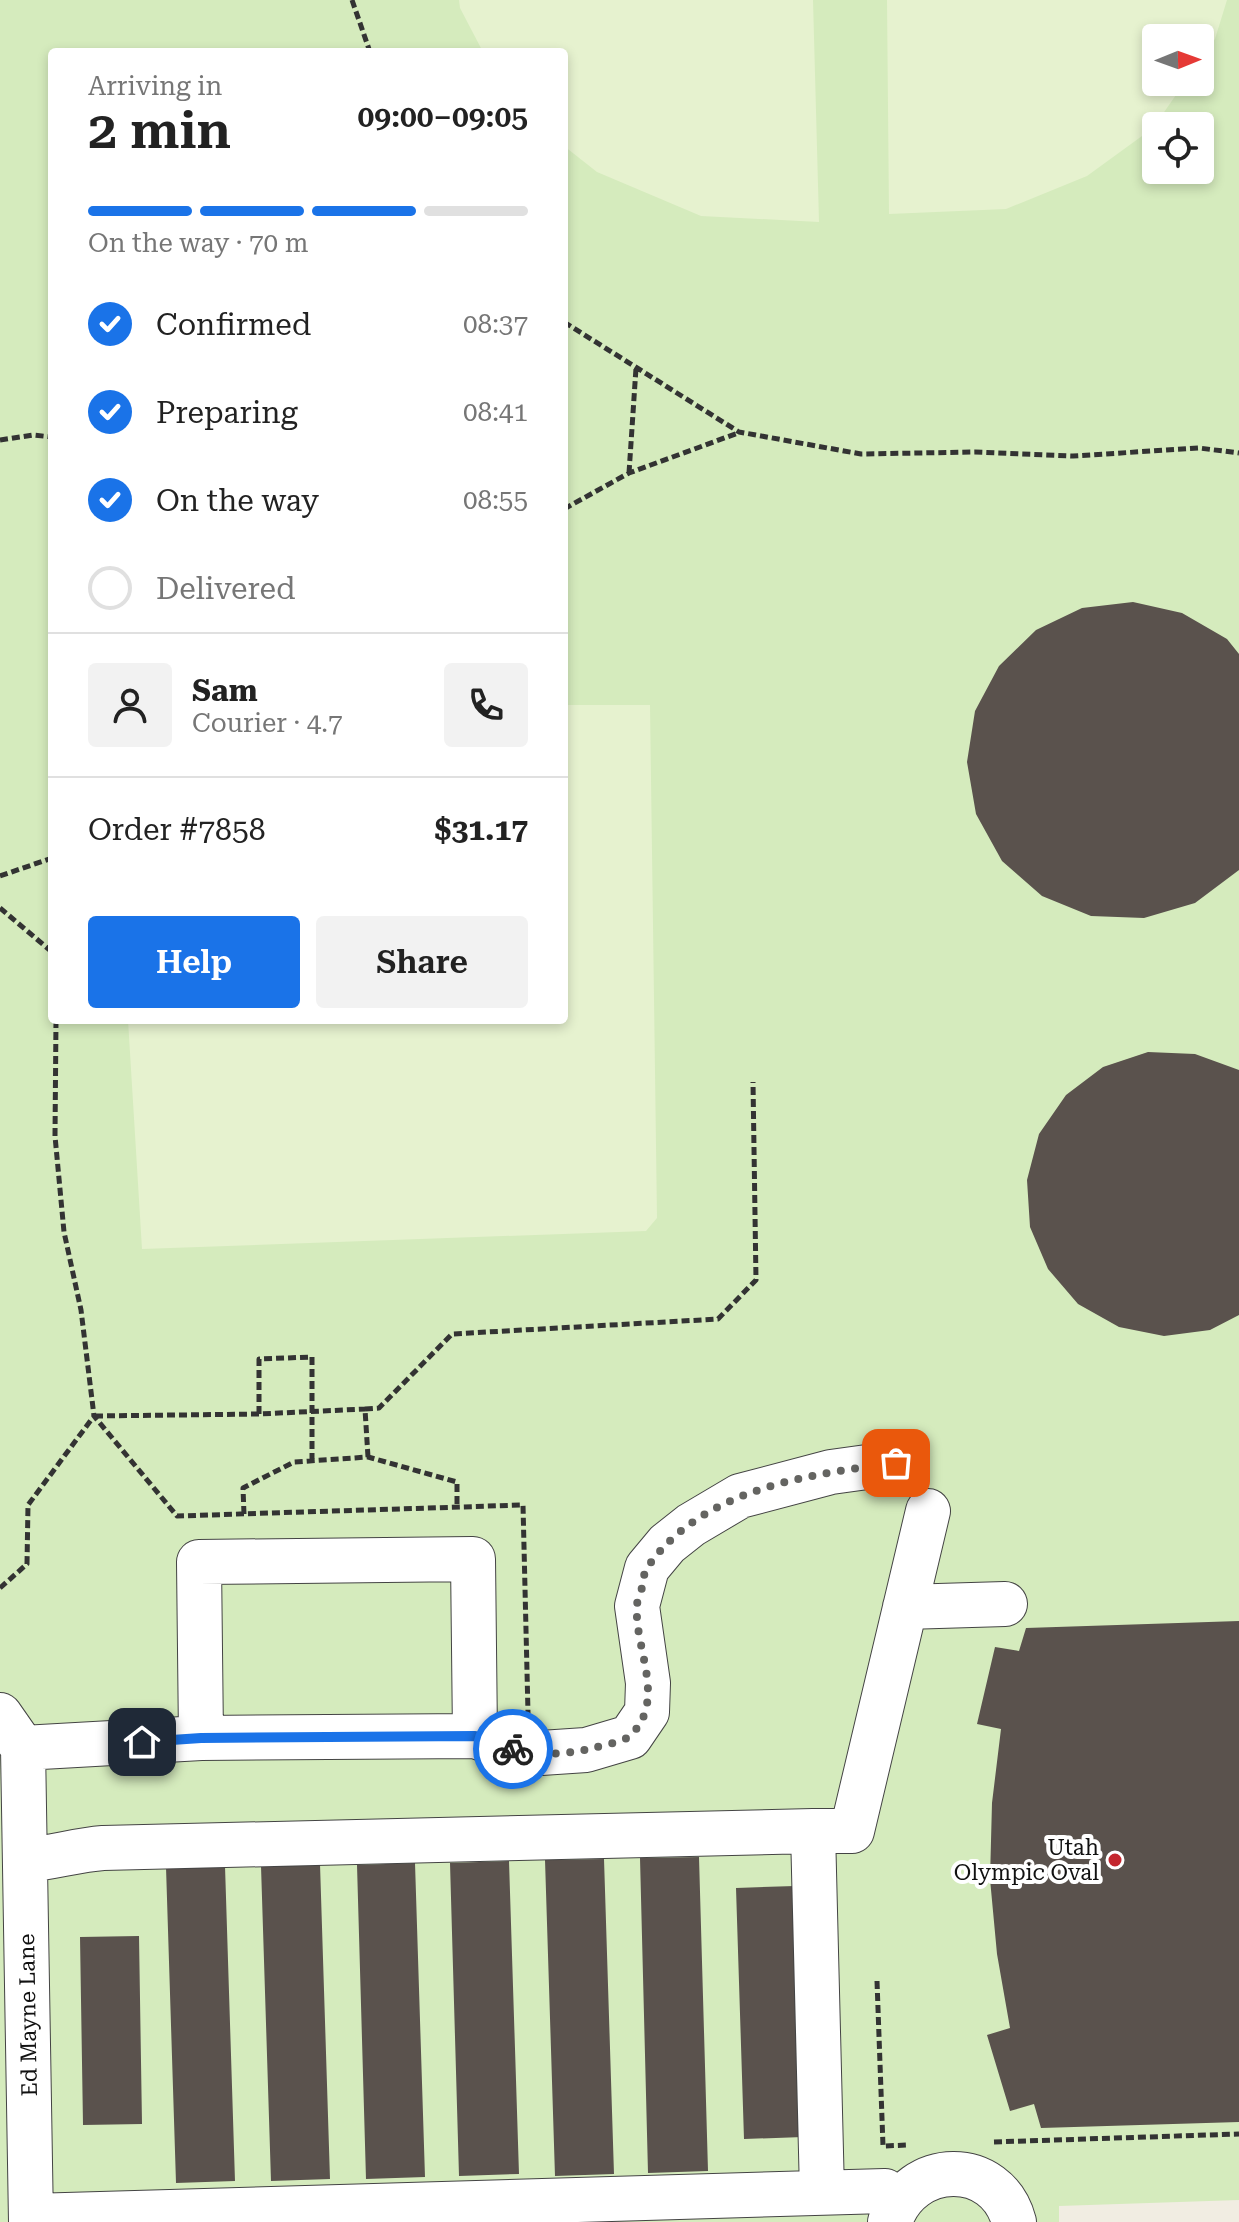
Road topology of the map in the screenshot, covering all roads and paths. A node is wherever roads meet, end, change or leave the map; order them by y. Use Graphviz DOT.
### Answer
graph roads {
  1 [pos="352,0"];
  2 [pos="369,48"];
  3 [pos="568,325"];
  4 [pos="636,368"];
  5 [pos="739,432"];
  6 [pos="48,437"];
  7 [pos="0,440"];
  8 [pos="1239,453"];
  9 [pos="629,473"];
  10 [pos="568,507"];
  11 [pos="48,859"];
  12 [pos="0,876"];
  13 [pos="0,908"];
  14 [pos="48,949"];
  15 [pos="56,1024"];
  16 [pos="753,1082"];
  17 [pos="365,1409"];
  18 [pos="312,1412"];
  19 [pos="259,1414"];
  20 [pos="94,1416"];
  21 [pos="368,1457"];
  22 [pos="312,1461"];
  23 [pos="896,1463"];
  24 [pos="457,1507"];
  25 [pos="928,1511"];
  26 [pos="244,1514"];
  27 [pos="177,1516"];
  28 [pos="0,1588"];
  29 [pos="1005,1604"];
  30 [pos="905,1607"];
  31 [pos="12,1732"];
  32 [pos="475,1736"];
  33 [pos="201,1738"];
  34 [pos="813,1831"];
  35 [pos="25,1860"];
  36 [pos="877,1981"];
  37 [pos="1239,2134"];
  38 [pos="991,2142"];
  39 [pos="914,2145"];
  40 [pos="822,2192"];
  41 [pos="895,2212"];
  42 [pos="31,2219"];
  43 [pos="1014,2222"];
  1 -- 2 [label="path"];
  3 -- 4 [label="path"];
  4 -- 5 [label="path"];
  4 -- 9 [label="path"];
  5 -- 8 [label="path"];
  5 -- 9 [label="path"];
  6 -- 7 [label="path"];
  9 -- 10 [label="path"];
  11 -- 12 [label="path"];
  13 -- 14 [label="path"];
  15 -- 20 [label="path"];
  16 -- 17 [label="path"];
  17 -- 18 [label="path"];
  17 -- 21 [label="path"];
  18 -- 19 [label="path"];
  18 -- 19 [label="path"];
  18 -- 22 [label="path"];
  19 -- 20 [label="path"];
  20 -- 27 [label="path"];
  20 -- 28 [label="path"];
  21 -- 22 [label="path"];
  21 -- 24 [label="path"];
  22 -- 26 [label="path"];
  23 -- 32 [label="street"];
  25 -- 30 [label="street"];
  29 -- 30 [label="street"];
  30 -- 34 [label="street"];
  31 -- 33 [label="street"];
  31 -- 35 [label="street, Ed Mayne Lane"];
  32 -- 33 [label="street"];
  32 -- 33 [label="street"];
  34 -- 35 [label="street"];
  34 -- 40 [label="street"];
  35 -- 42 [label="street, Ed Mayne Lane"];
  36 -- 39 [label="path"];
  37 -- 38 [label="path"];
  40 -- 41 [label="street"];
  40 -- 42 [label="street"];
  41 -- 43 [label="street"];
}
